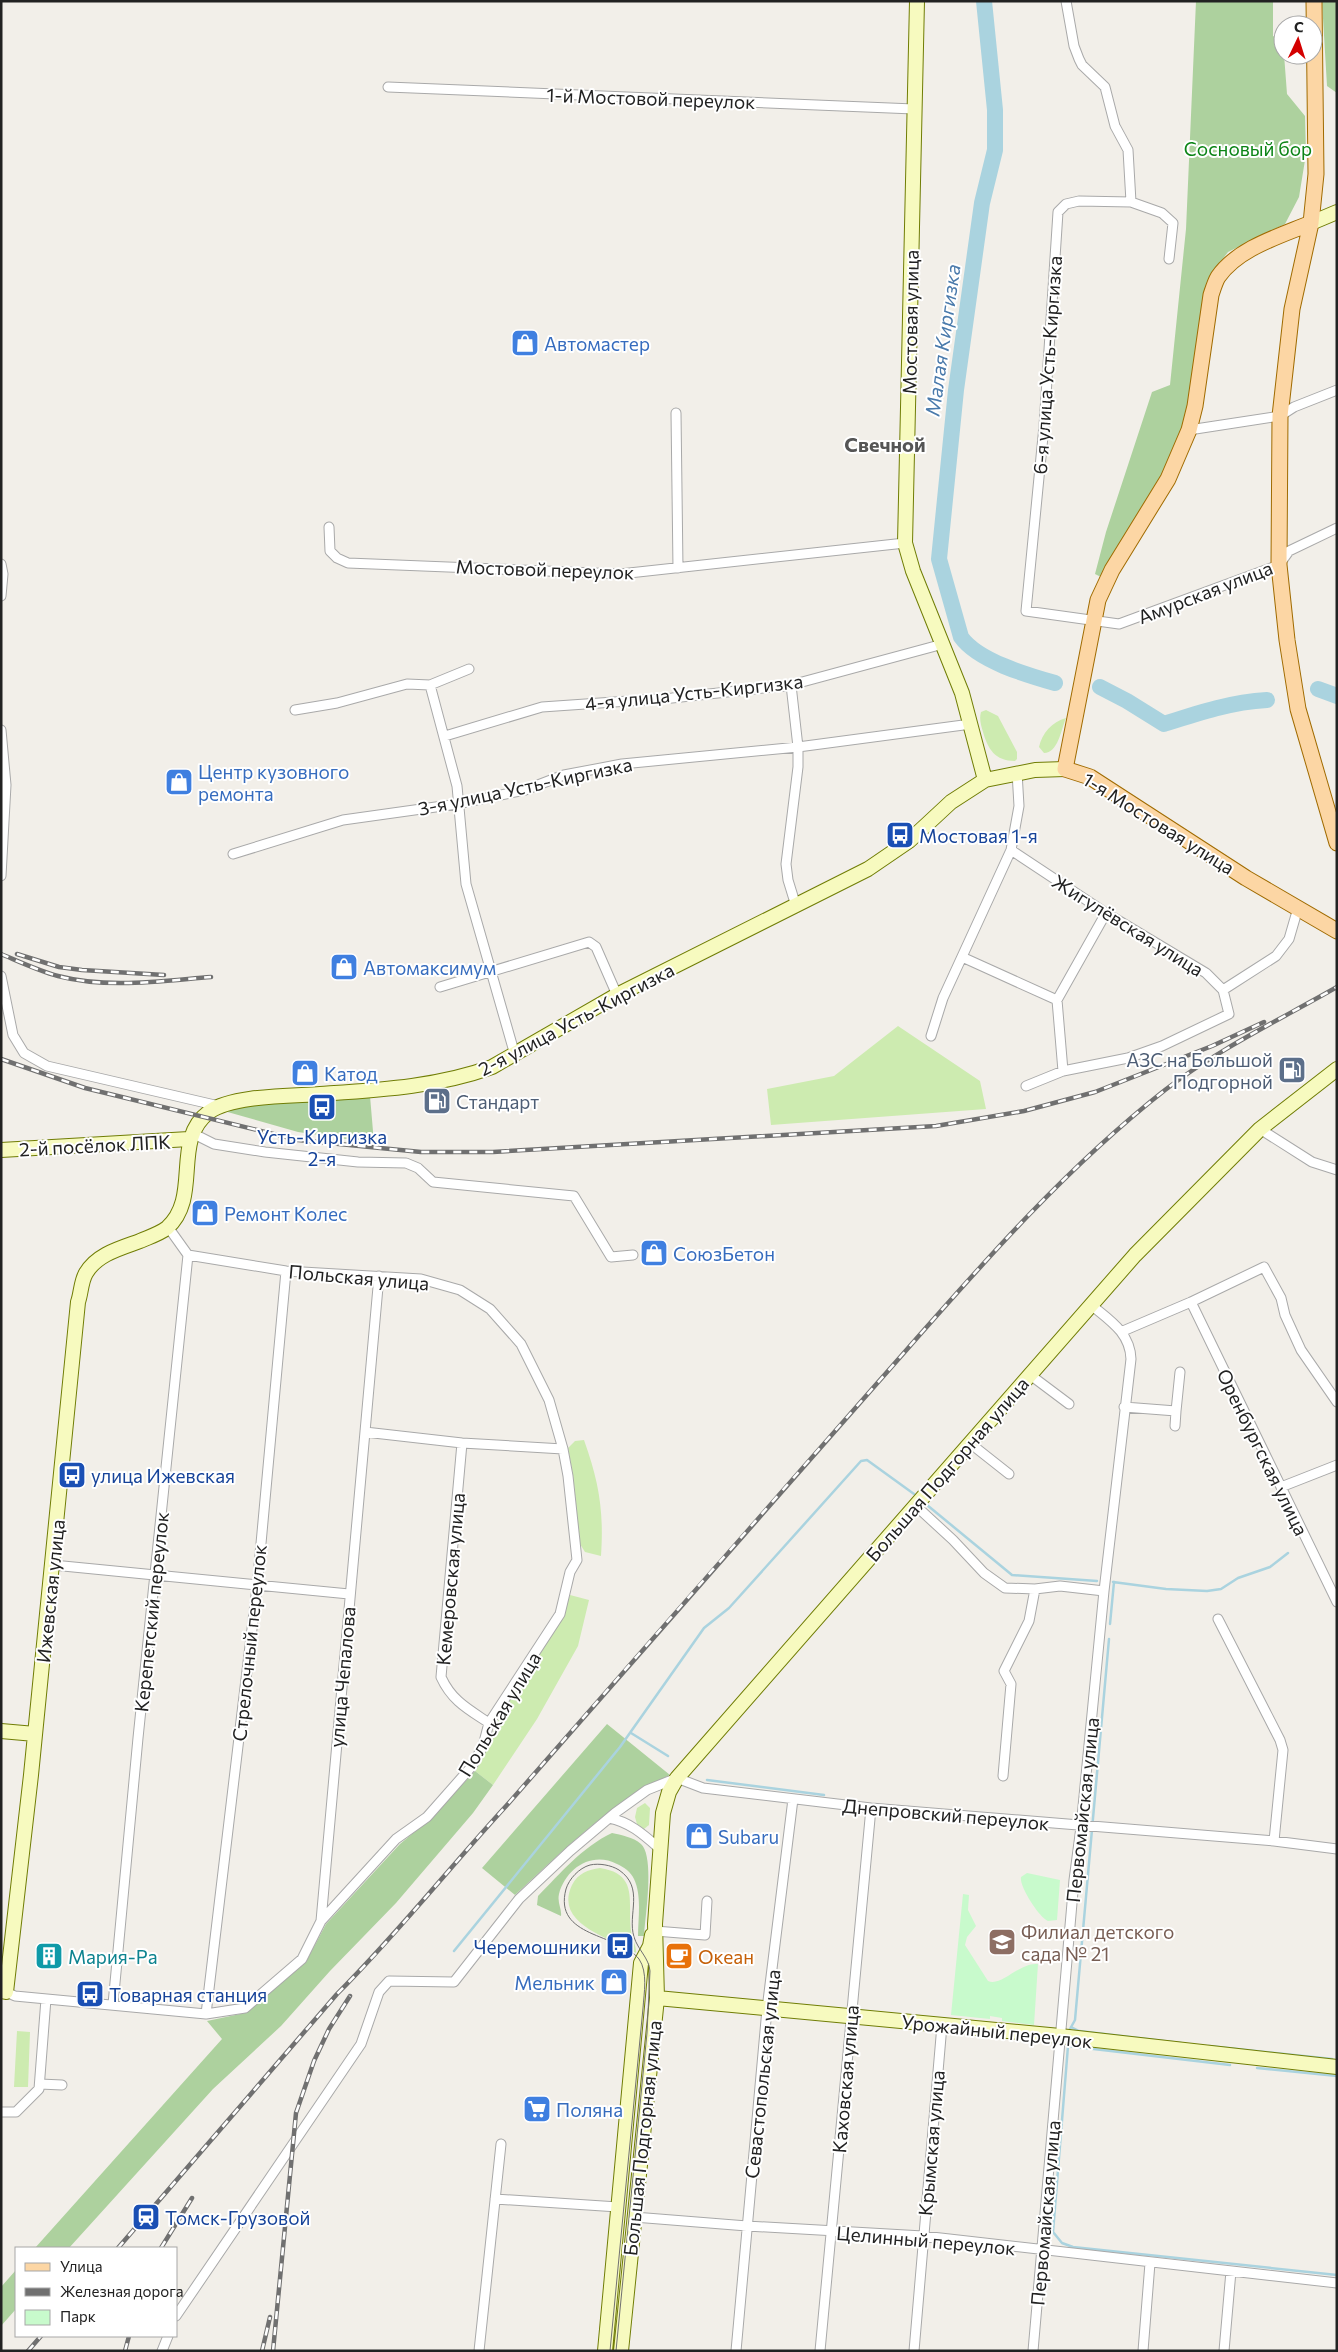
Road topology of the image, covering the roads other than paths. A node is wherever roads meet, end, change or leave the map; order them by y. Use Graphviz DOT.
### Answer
graph roads {
  1 [pos="917,1"];
  2 [pos="1066,1"];
  3 [pos="1314,1"];
  4 [pos="388,87"];
  5 [pos="914,109"];
  6 [pos="1131,202"];
  7 [pos="1337,212"];
  8 [pos="1311,223"];
  9 [pos="1168,259"];
  10 [pos="1337,390"];
  11 [pos="676,413"];
  12 [pos="1280,416"];
  13 [pos="1189,430"];
  14 [pos="329,528"];
  15 [pos="1337,528"];
  16 [pos="905,543"];
  17 [pos="1,564"];
  18 [pos="1279,565"];
  19 [pos="678,568"];
  20 [pos="1,596"];
  21 [pos="1093,621"];
  22 [pos="943,644"];
  23 [pos="469,669"];
  24 [pos="430,685"];
  25 [pos="791,685"];
  26 [pos="295,710"];
  27 [pos="971,724"];
  28 [pos="1,730"];
  29 [pos="444,736"];
  30 [pos="798,747"];
  31 [pos="1065,769"];
  32 [pos="1018,772"];
  33 [pos="985,780"];
  34 [pos="457,804"];
  35 [pos="1337,843"];
  36 [pos="1011,850"];
  37 [pos="233,854"];
  38 [pos="1,876"];
  39 [pos="796,906"];
  40 [pos="1298,908"];
  41 [pos="1106,913"];
  42 [pos="1337,918"];
  43 [pos="1322,921"];
  44 [pos="1337,931"];
  45 [pos="962,957"];
  46 [pos="490,973"];
  47 [pos="1,976"];
  48 [pos="440,987"];
  49 [pos="1223,990"];
  50 [pos="617,995"];
  51 [pos="1057,1000"];
  52 [pos="931,1036"];
  53 [pos="515,1054"];
  54 [pos="1337,1069"];
  55 [pos="1063,1071"];
  56 [pos="1026,1086"];
  57 [pos="220,1106"];
  58 [pos="1260,1129"];
  59 [pos="191,1136"];
  60 [pos="1,1150"];
  61 [pos="1337,1170"];
  62 [pos="163,1230"];
  63 [pos="188,1255"];
  64 [pos="632,1256"];
  65 [pos="286,1271"];
  66 [pos="379,1276"];
  67 [pos="1191,1302"];
  68 [pos="1090,1304"];
  69 [pos="1123,1331"];
  70 [pos="1180,1372"];
  71 [pos="1029,1374"];
  72 [pos="1337,1402"];
  73 [pos="1069,1404"];
  74 [pos="1124,1407"];
  75 [pos="1176,1411"];
  76 [pos="1174,1426"];
  77 [pos="365,1432"];
  78 [pos="462,1443"];
  79 [pos="971,1444"];
  80 [pos="563,1449"];
  81 [pos="1337,1465"];
  82 [pos="1009,1474"];
  83 [pos="1281,1488"];
  84 [pos="916,1505"];
  85 [pos="53,1565"];
  86 [pos="155,1575"];
  87 [pos="256,1586"];
  88 [pos="1035,1589"];
  89 [pos="1104,1591"];
  90 [pos="350,1594"];
  91 [pos="1337,1602"];
  92 [pos="1218,1618"];
  93 [pos="489,1723"];
  94 [pos="1,1731"];
  95 [pos="35,1734"];
  96 [pos="1003,1776"];
  97 [pos="677,1778"];
  98 [pos="793,1799"];
  99 [pos="872,1808"];
  100 [pos="609,1818"];
  101 [pos="1081,1826"];
  102 [pos="1274,1841"];
  103 [pos="660,1849"];
  104 [pos="1337,1849"];
  105 [pos="707,1901"];
  106 [pos="321,1921"];
  107 [pos="655,1928"];
  108 [pos="641,1962"];
  109 [pos="657,1968"];
  110 [pos="3,1992"];
  111 [pos="46,1998"];
  112 [pos="657,1998"];
  113 [pos="113,2004"];
  114 [pos="767,2009"];
  115 [pos="206,2014"];
  116 [pos="851,2016"];
  117 [pos="942,2025"];
  118 [pos="1060,2036"];
  119 [pos="1337,2067"];
  120 [pos="40,2084"];
  121 [pos="62,2085"];
  122 [pos="1,2112"];
  123 [pos="501,2144"];
  124 [pos="495,2199"];
  125 [pos="618,2207"];
  126 [pos="634,2216"];
  127 [pos="747,2226"];
  128 [pos="831,2231"];
  129 [pos="923,2236"];
  130 [pos="1042,2251"];
  131 [pos="1150,2263"];
  132 [pos="1231,2271"];
  133 [pos="1337,2283"];
  134 [pos="178,2313"];
  135 [pos="168,2337"];
  136 [pos="162,2351"];
  137 [pos="480,2351"];
  138 [pos="605,2351"];
  139 [pos="621,2351"];
  140 [pos="736,2351"];
  141 [pos="820,2351"];
  142 [pos="914,2351"];
  143 [pos="1033,2351"];
  144 [pos="1143,2351"];
  145 [pos="1224,2351"];
  1 -- 5 [label="main road, Мостовая улица"];
  2 -- 6 [label="street"];
  3 -- 8 [label="main road"];
  4 -- 5 [label="street, 1-й Мостовой переулок"];
  5 -- 16 [label="main road, Мостовая улица"];
  6 -- 9 [label="street, 6-я улица Усть-Киргизка"];
  6 -- 21 [label="street, 6-я улица Усть-Киргизка"];
  7 -- 8 [label="main road"];
  8 -- 12 [label="main road"];
  8 -- 13 [label="main road"];
  10 -- 12 [label="street"];
  11 -- 19 [label="street"];
  12 -- 13 [label="street"];
  12 -- 18 [label="main road"];
  13 -- 21 [label="main road"];
  14 -- 19 [label="street, Мостовой переулок"];
  15 -- 18 [label="street, Амурская улица"];
  16 -- 19 [label="street, Мостовой переулок"];
  16 -- 22 [label="main road, Мостовая улица"];
  17 -- 20 [label="street"];
  18 -- 21 [label="street, Амурская улица"];
  18 -- 35 [label="main road"];
  21 -- 31 [label="main road"];
  22 -- 25 [label="street, 4-я улица Усть-Киргизка"];
  22 -- 27 [label="main road, Мостовая улица"];
  23 -- 24 [label="street"];
  24 -- 26 [label="street"];
  24 -- 29 [label="street"];
  25 -- 29 [label="street, 4-я улица Усть-Киргизка"];
  25 -- 30 [label="street"];
  27 -- 30 [label="street, 3-я улица Усть-Киргизка"];
  27 -- 33 [label="main road, Мостовая улица"];
  28 -- 38 [label="street"];
  29 -- 34 [label="street"];
  30 -- 34 [label="street, 3-я улица Усть-Киргизка"];
  30 -- 39 [label="street"];
  31 -- 32 [label="main road, 1-я Мостовая улица"];
  31 -- 40 [label="main road, 1-я Мостовая улица"];
  32 -- 33 [label="main road, 1-я Мостовая улица"];
  32 -- 36 [label="street"];
  33 -- 39 [label="main road, 2-я улица Усть-Киргизка"];
  34 -- 37 [label="street, 3-я улица Усть-Киргизка"];
  34 -- 46 [label="street"];
  36 -- 41 [label="street, Жигулёвская улица"];
  36 -- 45 [label="street"];
  39 -- 50 [label="main road, 2-я улица Усть-Киргизка"];
  40 -- 43 [label="main road, 1-я Мостовая улица"];
  40 -- 49 [label="street"];
  41 -- 49 [label="street, Жигулёвская улица"];
  41 -- 51 [label="street"];
  42 -- 43 [label="main road"];
  43 -- 44 [label="main road, 1-я Мостовая улица"];
  45 -- 51 [label="street"];
  45 -- 52 [label="street"];
  46 -- 48 [label="street"];
  46 -- 50 [label="street"];
  46 -- 53 [label="street"];
  47 -- 57 [label="street, 2-я улица Усть-Киргизка"];
  49 -- 55 [label="street, Жигулёвская улица"];
  50 -- 53 [label="main road, 2-я улица Усть-Киргизка"];
  51 -- 55 [label="street"];
  53 -- 57 [label="main road, 2-я улица Усть-Киргизка"];
  54 -- 58 [label="main road, Большая Подгорная улица"];
  55 -- 56 [label="street"];
  57 -- 59 [label="main road"];
  58 -- 61 [label="street"];
  58 -- 68 [label="main road, Большая Подгорная улица"];
  59 -- 60 [label="main road, 2-й посёлок ЛПК"];
  59 -- 62 [label="main road"];
  59 -- 64 [label="street"];
  62 -- 63 [label="street"];
  62 -- 85 [label="main road, Ижевская улица"];
  63 -- 65 [label="street, Польская улица"];
  63 -- 86 [label="street, Керепетский переулок"];
  65 -- 66 [label="street, Польская улица"];
  65 -- 87 [label="street, Стрелочный переулок"];
  66 -- 77 [label="street, улица Чепалова"];
  66 -- 80 [label="street, Польская улица"];
  67 -- 69 [label="street"];
  67 -- 72 [label="street"];
  67 -- 83 [label="street, Оренбургская улица"];
  68 -- 69 [label="street"];
  68 -- 71 [label="main road, Большая Подгорная улица"];
  69 -- 74 [label="street, Первомайская улица"];
  70 -- 75 [label="street"];
  71 -- 73 [label="street"];
  71 -- 79 [label="main road, Большая Подгорная улица"];
  74 -- 75 [label="street"];
  74 -- 89 [label="street, Первомайская улица"];
  75 -- 76 [label="street"];
  77 -- 78 [label="street"];
  77 -- 90 [label="street, улица Чепалова"];
  78 -- 80 [label="street"];
  78 -- 93 [label="street, Кемеровская улица"];
  79 -- 82 [label="street"];
  79 -- 84 [label="main road, Большая Подгорная улица"];
  80 -- 93 [label="street, Польская улица"];
  81 -- 83 [label="street"];
  83 -- 91 [label="street, Оренбургская улица"];
  84 -- 88 [label="street"];
  84 -- 97 [label="main road, Большая Подгорная улица"];
  85 -- 86 [label="street"];
  85 -- 95 [label="main road, Ижевская улица"];
  86 -- 87 [label="street"];
  86 -- 113 [label="street, Керепетский переулок"];
  87 -- 90 [label="street"];
  87 -- 115 [label="street, Стрелочный переулок"];
  88 -- 89 [label="street"];
  88 -- 96 [label="street"];
  89 -- 101 [label="street, Первомайская улица"];
  90 -- 106 [label="street, улица Чепалова"];
  92 -- 102 [label="street"];
  93 -- 106 [label="street, Польская улица"];
  94 -- 95 [label="main road"];
  95 -- 110 [label="main road, Ижевская улица"];
  97 -- 98 [label="street, Днепровский переулок"];
  97 -- 100 [label="street"];
  97 -- 103 [label="main road, Большая Подгорная улица"];
  98 -- 99 [label="street, Днепровский переулок"];
  98 -- 114 [label="street, Севастопольская улица"];
  99 -- 101 [label="street, Днепровский переулок"];
  99 -- 116 [label="street, Каховская улица"];
  100 -- 103 [label="street"];
  100 -- 134 [label="street"];
  101 -- 102 [label="street, Днепровский переулок"];
  101 -- 118 [label="street, Первомайская улица"];
  102 -- 104 [label="street, Днепровский переулок"];
  103 -- 107 [label="main road, Большая Подгорная улица"];
  105 -- 107 [label="street"];
  106 -- 115 [label="street, улица Чепалова"];
  107 -- 108 [label="main road, Большая Подгорная улица"];
  107 -- 109 [label="main road, Большая Подгорная улица"];
  108 -- 109 [label="main road"];
  108 -- 125 [label="main road, Большая Подгорная улица"];
  109 -- 112 [label="main road, Большая Подгорная улица"];
  110 -- 111 [label="street, улица Чепалова"];
  111 -- 113 [label="street, улица Чепалова"];
  111 -- 120 [label="street"];
  112 -- 114 [label="main road, Урожайный переулок"];
  112 -- 126 [label="main road, Большая Подгорная улица"];
  113 -- 115 [label="street, улица Чепалова"];
  114 -- 116 [label="main road, Урожайный переулок"];
  114 -- 127 [label="street, Севастопольская улица"];
  116 -- 117 [label="main road, Урожайный переулок"];
  116 -- 128 [label="street, Каховская улица"];
  117 -- 118 [label="main road, Урожайный переулок"];
  117 -- 129 [label="street, Крымская улица"];
  118 -- 119 [label="main road, Урожайный переулок"];
  118 -- 130 [label="street, Первомайская улица"];
  120 -- 121 [label="street"];
  120 -- 122 [label="street"];
  123 -- 124 [label="street"];
  124 -- 125 [label="street"];
  124 -- 137 [label="street"];
  125 -- 138 [label="main road, Большая Подгорная улица"];
  126 -- 127 [label="street, Целинный переулок"];
  126 -- 139 [label="main road, Большая Подгорная улица"];
  127 -- 128 [label="street, Целинный переулок"];
  127 -- 140 [label="street, Севастопольская улица"];
  128 -- 129 [label="street, Целинный переулок"];
  128 -- 141 [label="street, Каховская улица"];
  129 -- 130 [label="street, Целинный переулок"];
  129 -- 142 [label="street, Крымская улица"];
  130 -- 131 [label="street, Целинный переулок"];
  130 -- 143 [label="street, Первомайская улица"];
  131 -- 132 [label="street, Целинный переулок"];
  131 -- 144 [label="street"];
  132 -- 133 [label="street, Целинный переулок"];
  132 -- 145 [label="street"];
  135 -- 136 [label="street"];
}
